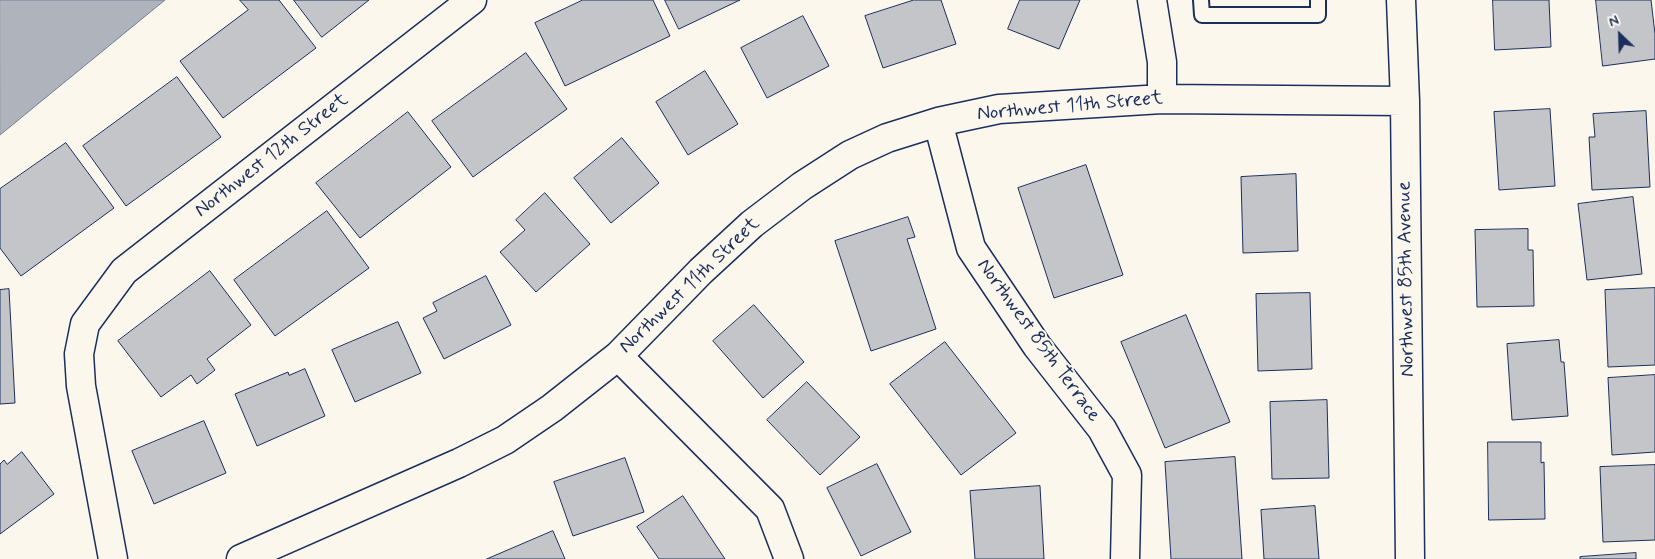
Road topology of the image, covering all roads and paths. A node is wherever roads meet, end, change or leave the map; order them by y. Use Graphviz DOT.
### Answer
graph roads {
  1 [pos="472,0"];
  2 [pos="1201,0"];
  3 [pos="1318,0"];
  4 [pos="1401,0"];
  5 [pos="1154,1"];
  6 [pos="1162,99"];
  7 [pos="1405,101"];
  8 [pos="938,122"];
  9 [pos="618,356"];
  10 [pos="113,559"];
  11 [pos="241,559"];
  12 [pos="789,559"];
  13 [pos="1125,559"];
  14 [pos="1410,559"];
  1 -- 10 [label="street, Northwest 12th Street"];
  2 -- 3 [label="lane"];
  4 -- 7 [label="street, Northwest 85th Avenue"];
  5 -- 6 [label="street"];
  6 -- 7 [label="street, Northwest 11th Street"];
  6 -- 8 [label="street, Northwest 11th Street"];
  7 -- 14 [label="street, Northwest 85th Avenue"];
  8 -- 9 [label="street, Northwest 11th Street"];
  8 -- 13 [label="street, Northwest 85th Terrace"];
  9 -- 11 [label="street, Northwest 11th Street"];
  9 -- 12 [label="street"];
}
